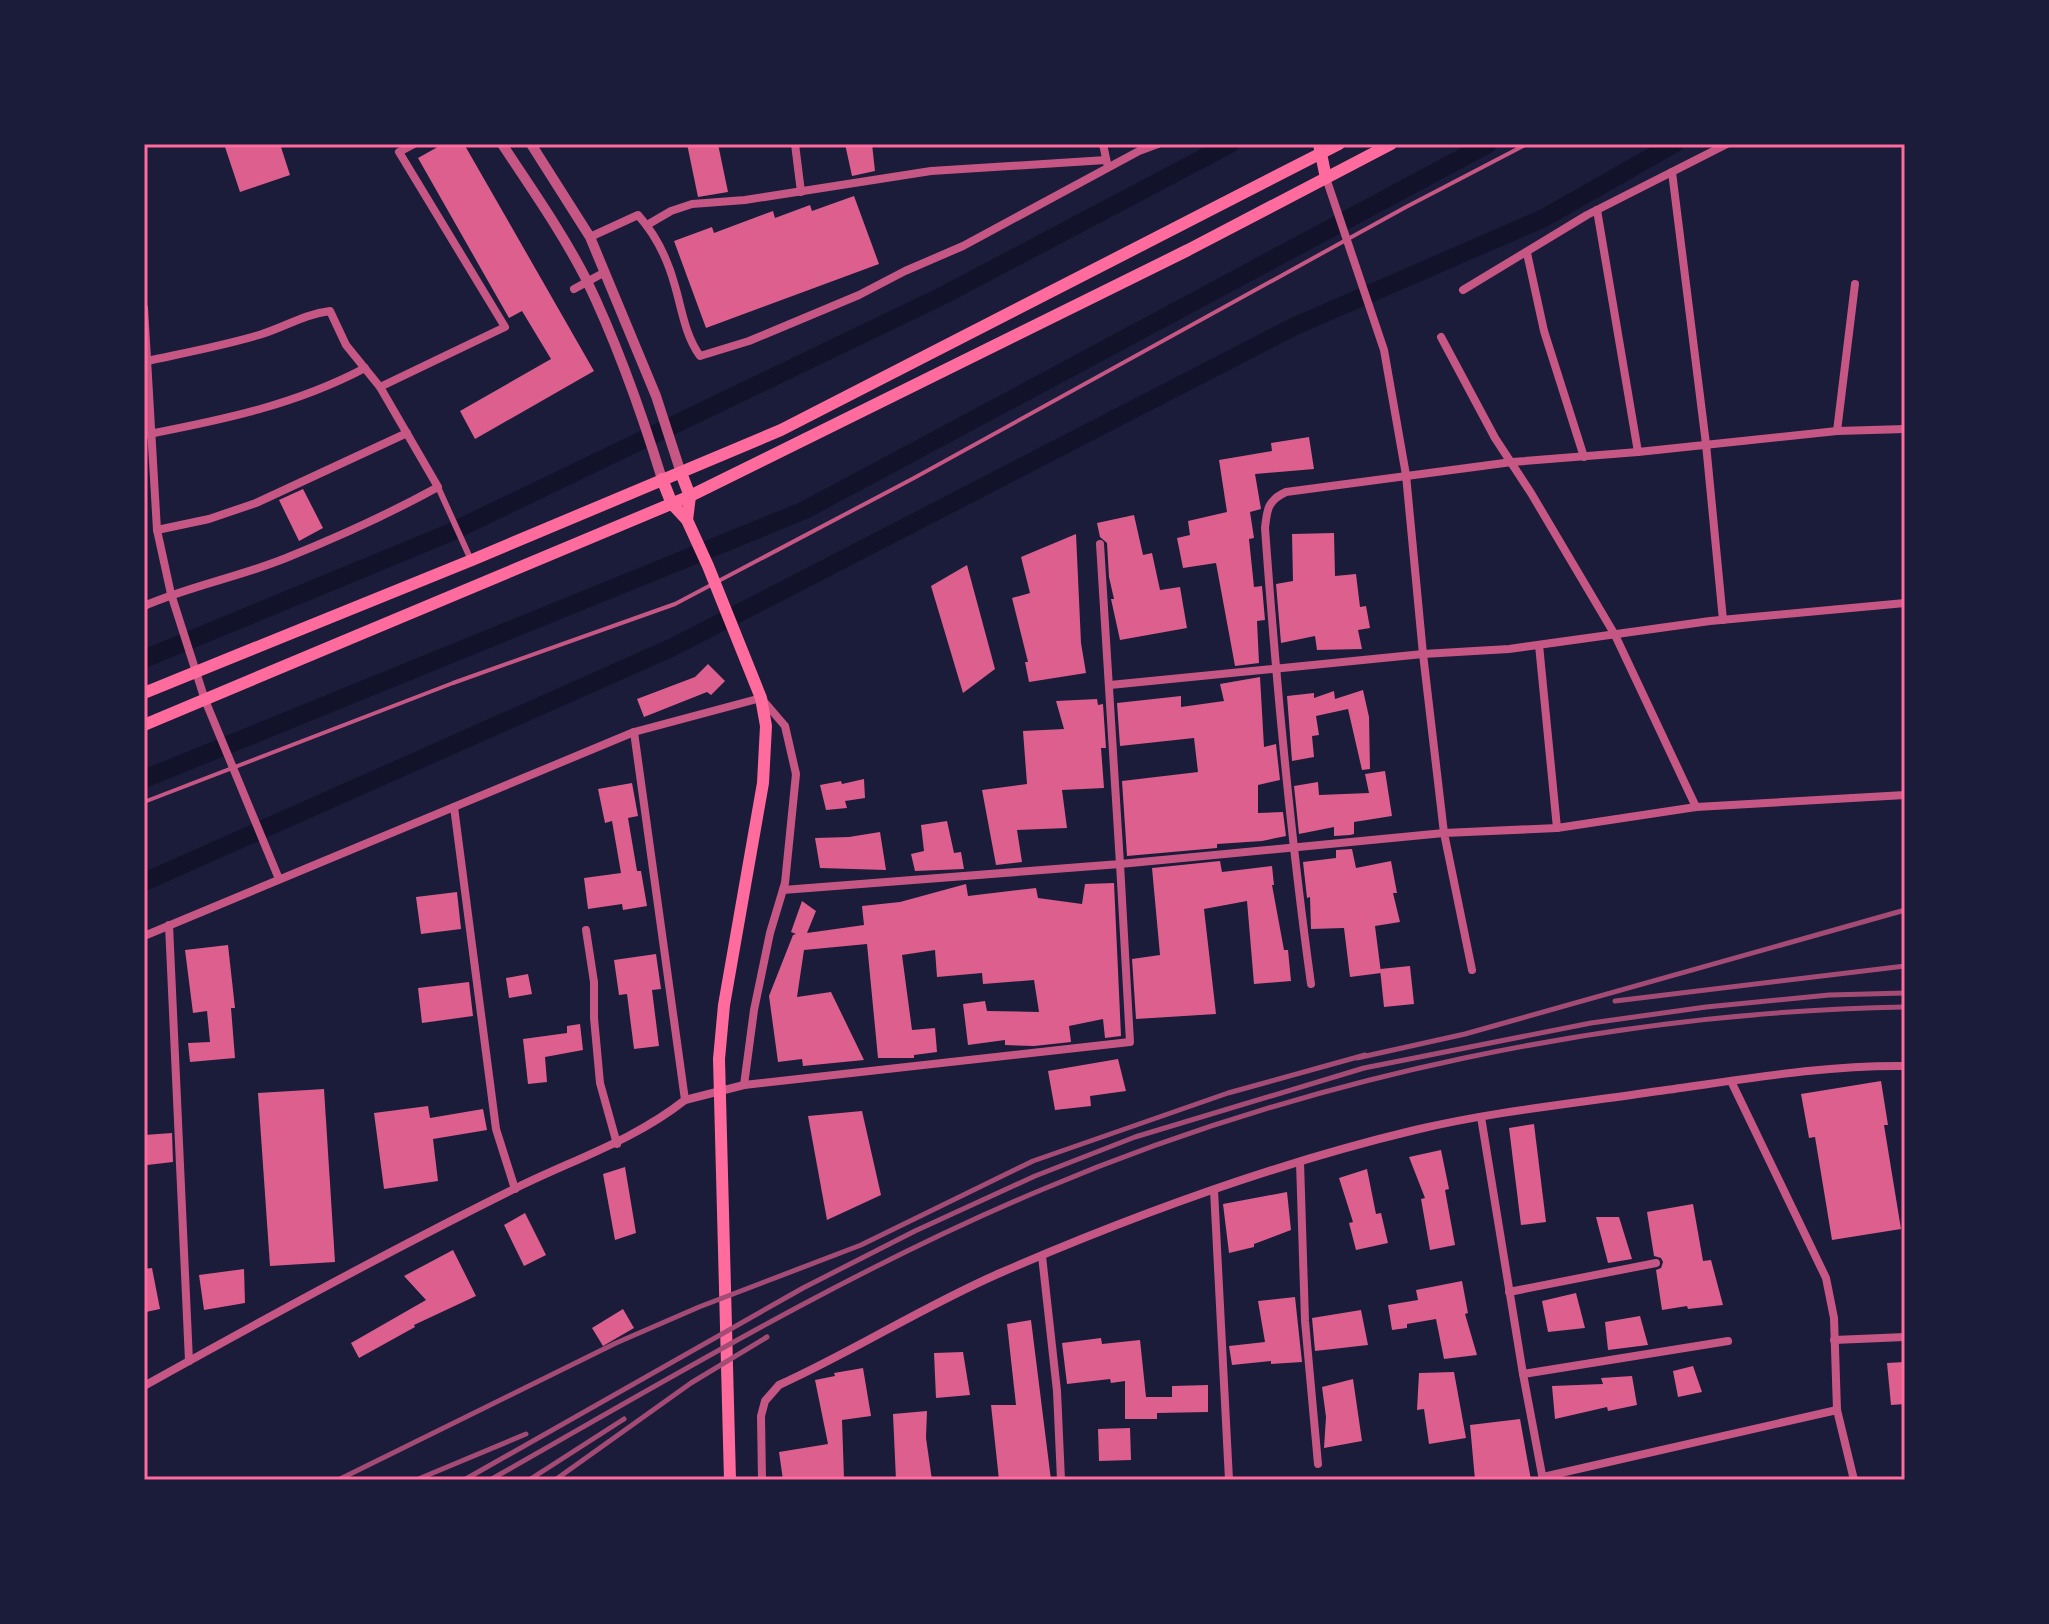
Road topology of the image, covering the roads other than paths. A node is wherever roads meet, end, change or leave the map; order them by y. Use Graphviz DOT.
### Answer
graph roads {
  1 [pos="414,144"];
  2 [pos="502,144"];
  3 [pos="531,144"];
  4 [pos="795,144"];
  5 [pos="1103,144"];
  6 [pos="1158,144"];
  7 [pos="1339,144"];
  8 [pos="1391,144"];
  9 [pos="1527,144"];
  10 [pos="1727,144"];
  11 [pos="1320,149"];
  12 [pos="1107,164"];
  13 [pos="1672,172"];
  14 [pos="1326,178"];
  15 [pos="801,192"];
  16 [pos="1597,210"];
  17 [pos="647,225"];
  18 [pos="590,237"];
  19 [pos="1527,253"];
  20 [pos="605,272"];
  21 [pos="587,281"];
  22 [pos="1855,284"];
  23 [pos="574,289"];
  24 [pos="1463,290"];
  25 [pos="144,308"];
  26 [pos="1441,337"];
  27 [pos="147,361"];
  28 [pos="365,368"];
  29 [pos="380,387"];
  30 [pos="828,407"];
  31 [pos="836,424"];
  32 [pos="1905,429"];
  33 [pos="1837,431"];
  34 [pos="407,433"];
  35 [pos="147,434"];
  36 [pos="1706,444"];
  37 [pos="1638,452"];
  38 [pos="1584,457"];
  39 [pos="1512,462"];
  40 [pos="681,473"];
  41 [pos="1406,475"];
  42 [pos="662,479"];
  43 [pos="438,487"];
  44 [pos="690,496"];
  45 [pos="672,504"];
  46 [pos="687,520"];
  47 [pos="157,530"];
  48 [pos="1100,544"];
  49 [pos="472,560"];
  50 [pos="171,594"];
  51 [pos="1905,603"];
  52 [pos="144,606"];
  53 [pos="1723,620"];
  54 [pos="1615,635"];
  55 [pos="1539,645"];
  56 [pos="1423,654"];
  57 [pos="1275,668"];
  58 [pos="196,671"];
  59 [pos="1110,685"];
  60 [pos="144,693"];
  61 [pos="761,698"];
  62 [pos="205,700"];
  63 [pos="144,725"];
  64 [pos="634,732"];
  65 [pos="234,769"];
  66 [pos="1905,795"];
  67 [pos="144,802"];
  68 [pos="454,807"];
  69 [pos="1696,807"];
  70 [pos="1557,828"];
  71 [pos="1444,833"];
  72 [pos="1292,848"];
  73 [pos="1120,864"];
  74 [pos="279,879"];
  75 [pos="783,890"];
  76 [pos="169,925"];
  77 [pos="586,930"];
  78 [pos="144,936"];
  79 [pos="1472,970"];
  80 [pos="1311,984"];
  81 [pos="1905,1066"];
  82 [pos="1731,1081"];
  83 [pos="744,1085"];
  84 [pos="685,1100"];
  85 [pos="1481,1117"];
  86 [pos="617,1144"];
  87 [pos="1300,1162"];
  88 [pos="515,1189"];
  89 [pos="1214,1190"];
  90 [pos="1042,1256"];
  91 [pos="1656,1263"];
  92 [pos="1509,1292"];
  93 [pos="1905,1337"];
  94 [pos="1834,1340"];
  95 [pos="1728,1341"];
  96 [pos="189,1361"];
  97 [pos="1523,1374"];
  98 [pos="144,1386"];
  99 [pos="1837,1410"];
  100 [pos="1318,1464"];
  101 [pos="1543,1479"];
  102 [pos="730,1480"];
  103 [pos="762,1480"];
  104 [pos="1061,1480"];
  105 [pos="1229,1480"];
  106 [pos="1854,1480"];
  1 -- 29 [label="street"];
  2 -- 21 [label="street"];
  3 -- 18 [label="street"];
  4 -- 15 [label="street"];
  5 -- 12 [label="street"];
  6 -- 12 [label="street"];
  7 -- 11 [label="main road"];
  8 -- 14 [label="main road"];
  9 -- 65 [label="lane"];
  10 -- 13 [label="street"];
  11 -- 14 [label="main road"];
  11 -- 30 [label="main road"];
  12 -- 15 [label="street"];
  12 -- 17 [label="street"];
  13 -- 16 [label="street"];
  13 -- 36 [label="street"];
  14 -- 31 [label="main road"];
  14 -- 41 [label="street"];
  15 -- 17 [label="street"];
  16 -- 19 [label="street"];
  16 -- 37 [label="street"];
  17 -- 18 [label="street"];
  18 -- 20 [label="street"];
  19 -- 24 [label="street"];
  19 -- 38 [label="street"];
  20 -- 21 [label="street"];
  20 -- 40 [label="street"];
  21 -- 23 [label="street"];
  21 -- 42 [label="street"];
  22 -- 33 [label="street"];
  25 -- 27 [label="street"];
  26 -- 39 [label="street"];
  27 -- 28 [label="street"];
  27 -- 35 [label="street"];
  28 -- 29 [label="street"];
  28 -- 35 [label="street"];
  29 -- 34 [label="street"];
  30 -- 31 [label="main road"];
  30 -- 40 [label="main road"];
  31 -- 44 [label="main road"];
  32 -- 33 [label="street"];
  33 -- 36 [label="street"];
  34 -- 43 [label="street"];
  34 -- 47 [label="street"];
  35 -- 47 [label="street"];
  36 -- 37 [label="street"];
  36 -- 53 [label="street"];
  37 -- 38 [label="street"];
  38 -- 39 [label="street"];
  39 -- 41 [label="street"];
  39 -- 54 [label="street"];
  40 -- 42 [label="main road"];
  40 -- 44 [label="main road"];
  41 -- 56 [label="street"];
  41 -- 57 [label="street"];
  42 -- 45 [label="main road"];
  42 -- 49 [label="main road"];
  43 -- 49 [label="street"];
  43 -- 50 [label="street"];
  44 -- 45 [label="main road"];
  44 -- 46 [label="main road"];
  45 -- 46 [label="main road"];
  45 -- 62 [label="main road"];
  46 -- 61 [label="main road"];
  47 -- 50 [label="street"];
  48 -- 59 [label="street"];
  49 -- 58 [label="main road"];
  50 -- 52 [label="street"];
  50 -- 58 [label="street"];
  51 -- 53 [label="street"];
  53 -- 54 [label="street"];
  54 -- 55 [label="street"];
  54 -- 69 [label="street"];
  55 -- 56 [label="street"];
  55 -- 70 [label="street"];
  56 -- 57 [label="street"];
  56 -- 71 [label="street"];
  57 -- 59 [label="street"];
  57 -- 72 [label="street"];
  58 -- 60 [label="main road"];
  58 -- 62 [label="street"];
  59 -- 73 [label="street"];
  61 -- 64 [label="street"];
  61 -- 75 [label="street"];
  61 -- 102 [label="main road"];
  62 -- 63 [label="main road"];
  62 -- 65 [label="street"];
  64 -- 68 [label="street"];
  64 -- 84 [label="street"];
  65 -- 67 [label="lane"];
  65 -- 74 [label="street"];
  66 -- 69 [label="street"];
  68 -- 74 [label="street"];
  68 -- 88 [label="street"];
  69 -- 70 [label="street"];
  70 -- 71 [label="street"];
  71 -- 72 [label="street"];
  71 -- 79 [label="street"];
  72 -- 73 [label="street"];
  72 -- 80 [label="street"];
  73 -- 75 [label="street"];
  73 -- 83 [label="street"];
  74 -- 76 [label="street"];
  75 -- 83 [label="street"];
  76 -- 78 [label="street"];
  76 -- 96 [label="street"];
  77 -- 86 [label="street"];
  81 -- 82 [label="street"];
  82 -- 85 [label="street"];
  82 -- 94 [label="street"];
  83 -- 84 [label="street"];
  84 -- 86 [label="street"];
  85 -- 87 [label="street"];
  85 -- 92 [label="street"];
  86 -- 88 [label="street"];
  87 -- 89 [label="street"];
  87 -- 100 [label="street"];
  88 -- 96 [label="street"];
  89 -- 90 [label="street"];
  89 -- 105 [label="street"];
  90 -- 103 [label="street"];
  90 -- 104 [label="street"];
  91 -- 92 [label="street"];
  92 -- 97 [label="street"];
  93 -- 94 [label="street"];
  94 -- 99 [label="street"];
  95 -- 97 [label="street"];
  96 -- 98 [label="street"];
  97 -- 101 [label="street"];
  99 -- 101 [label="street"];
  99 -- 106 [label="street"];
}
